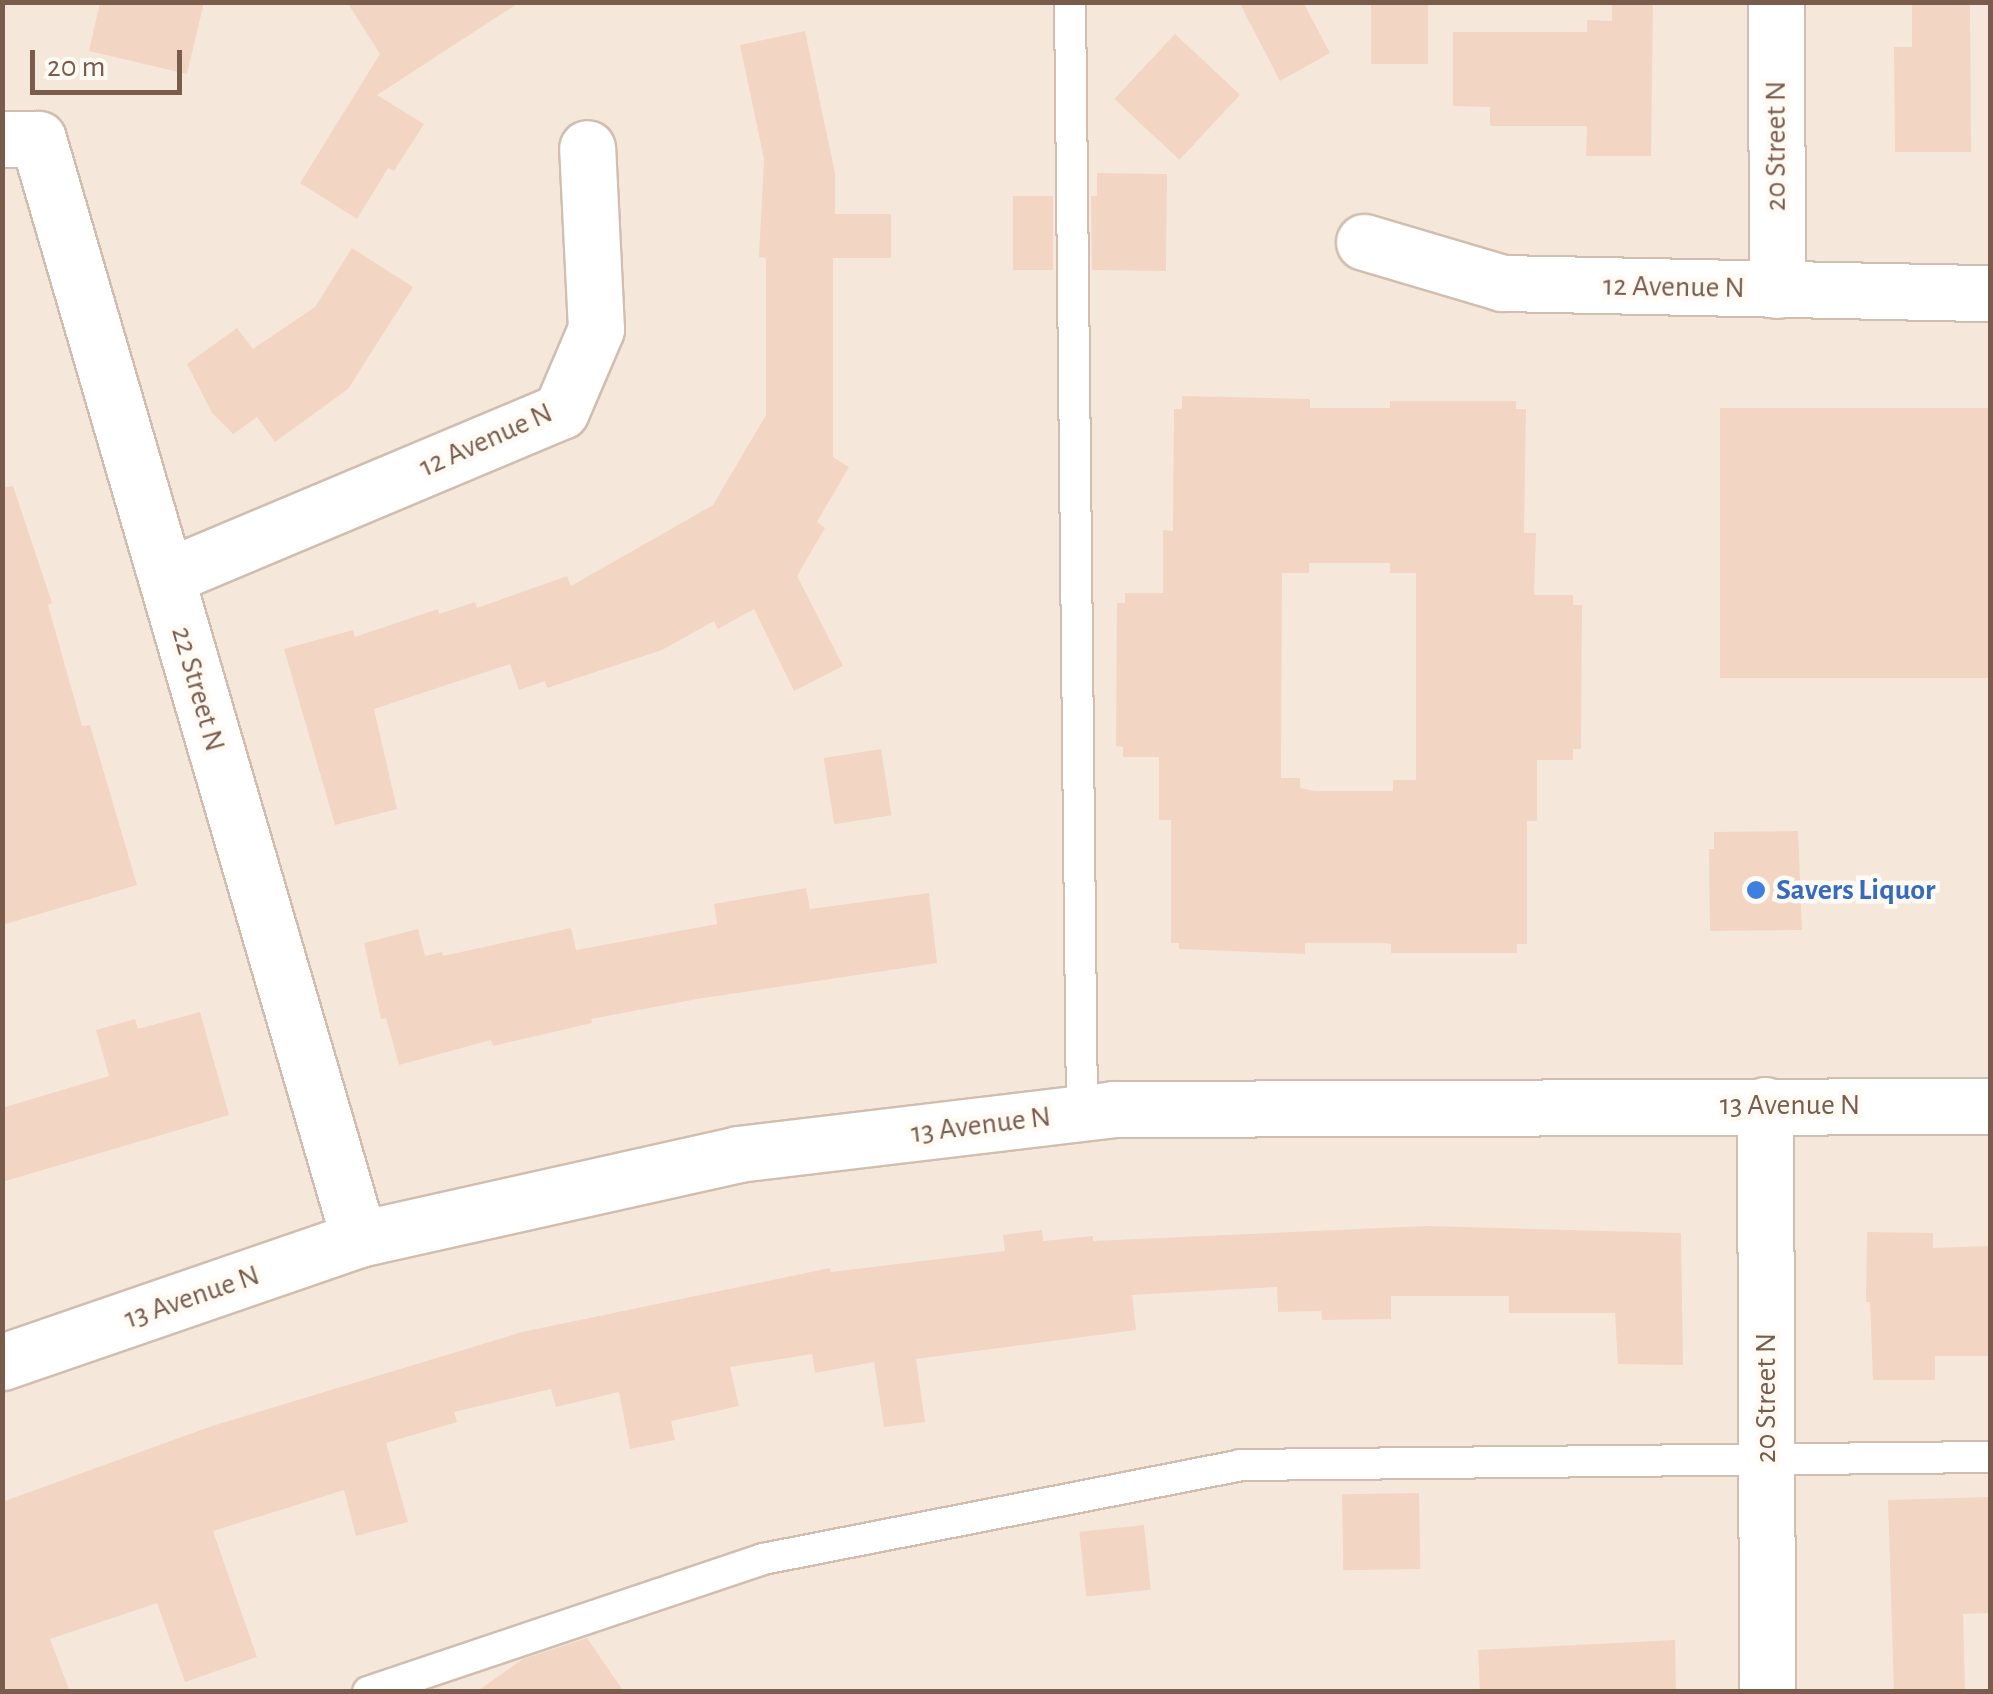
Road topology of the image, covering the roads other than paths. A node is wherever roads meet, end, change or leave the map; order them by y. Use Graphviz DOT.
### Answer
graph roads {
  1 [pos="1070,2"];
  2 [pos="1776,2"];
  3 [pos="20,139"];
  4 [pos="586,148"];
  5 [pos="1364,242"];
  6 [pos="1777,290"];
  7 [pos="1990,293"];
  8 [pos="166,577"];
  9 [pos="1765,1105"];
  10 [pos="1990,1106"];
  11 [pos="1082,1114"];
  12 [pos="359,1239"];
  13 [pos="2,1362"];
  14 [pos="1766,1456"];
  15 [pos="1990,1458"];
  16 [pos="368,1692"];
  17 [pos="1767,1692"];
  1 -- 11 [label="lane"];
  2 -- 6 [label="street, 20 Street N"];
  3 -- 8 [label="street, 22 Street N"];
  4 -- 8 [label="street, 12 Avenue N"];
  5 -- 6 [label="street, 12 Avenue N"];
  6 -- 7 [label="street, 12 Avenue N"];
  8 -- 12 [label="street, 22 Street N"];
  9 -- 10 [label="street, 13 Avenue N"];
  9 -- 11 [label="street, 13 Avenue N"];
  9 -- 14 [label="street, 20 Street N"];
  11 -- 12 [label="street, 13 Avenue N"];
  12 -- 13 [label="street, 13 Avenue N"];
  14 -- 15 [label="lane"];
  14 -- 16 [label="lane"];
  14 -- 17 [label="street, 20 Street N"];
}
